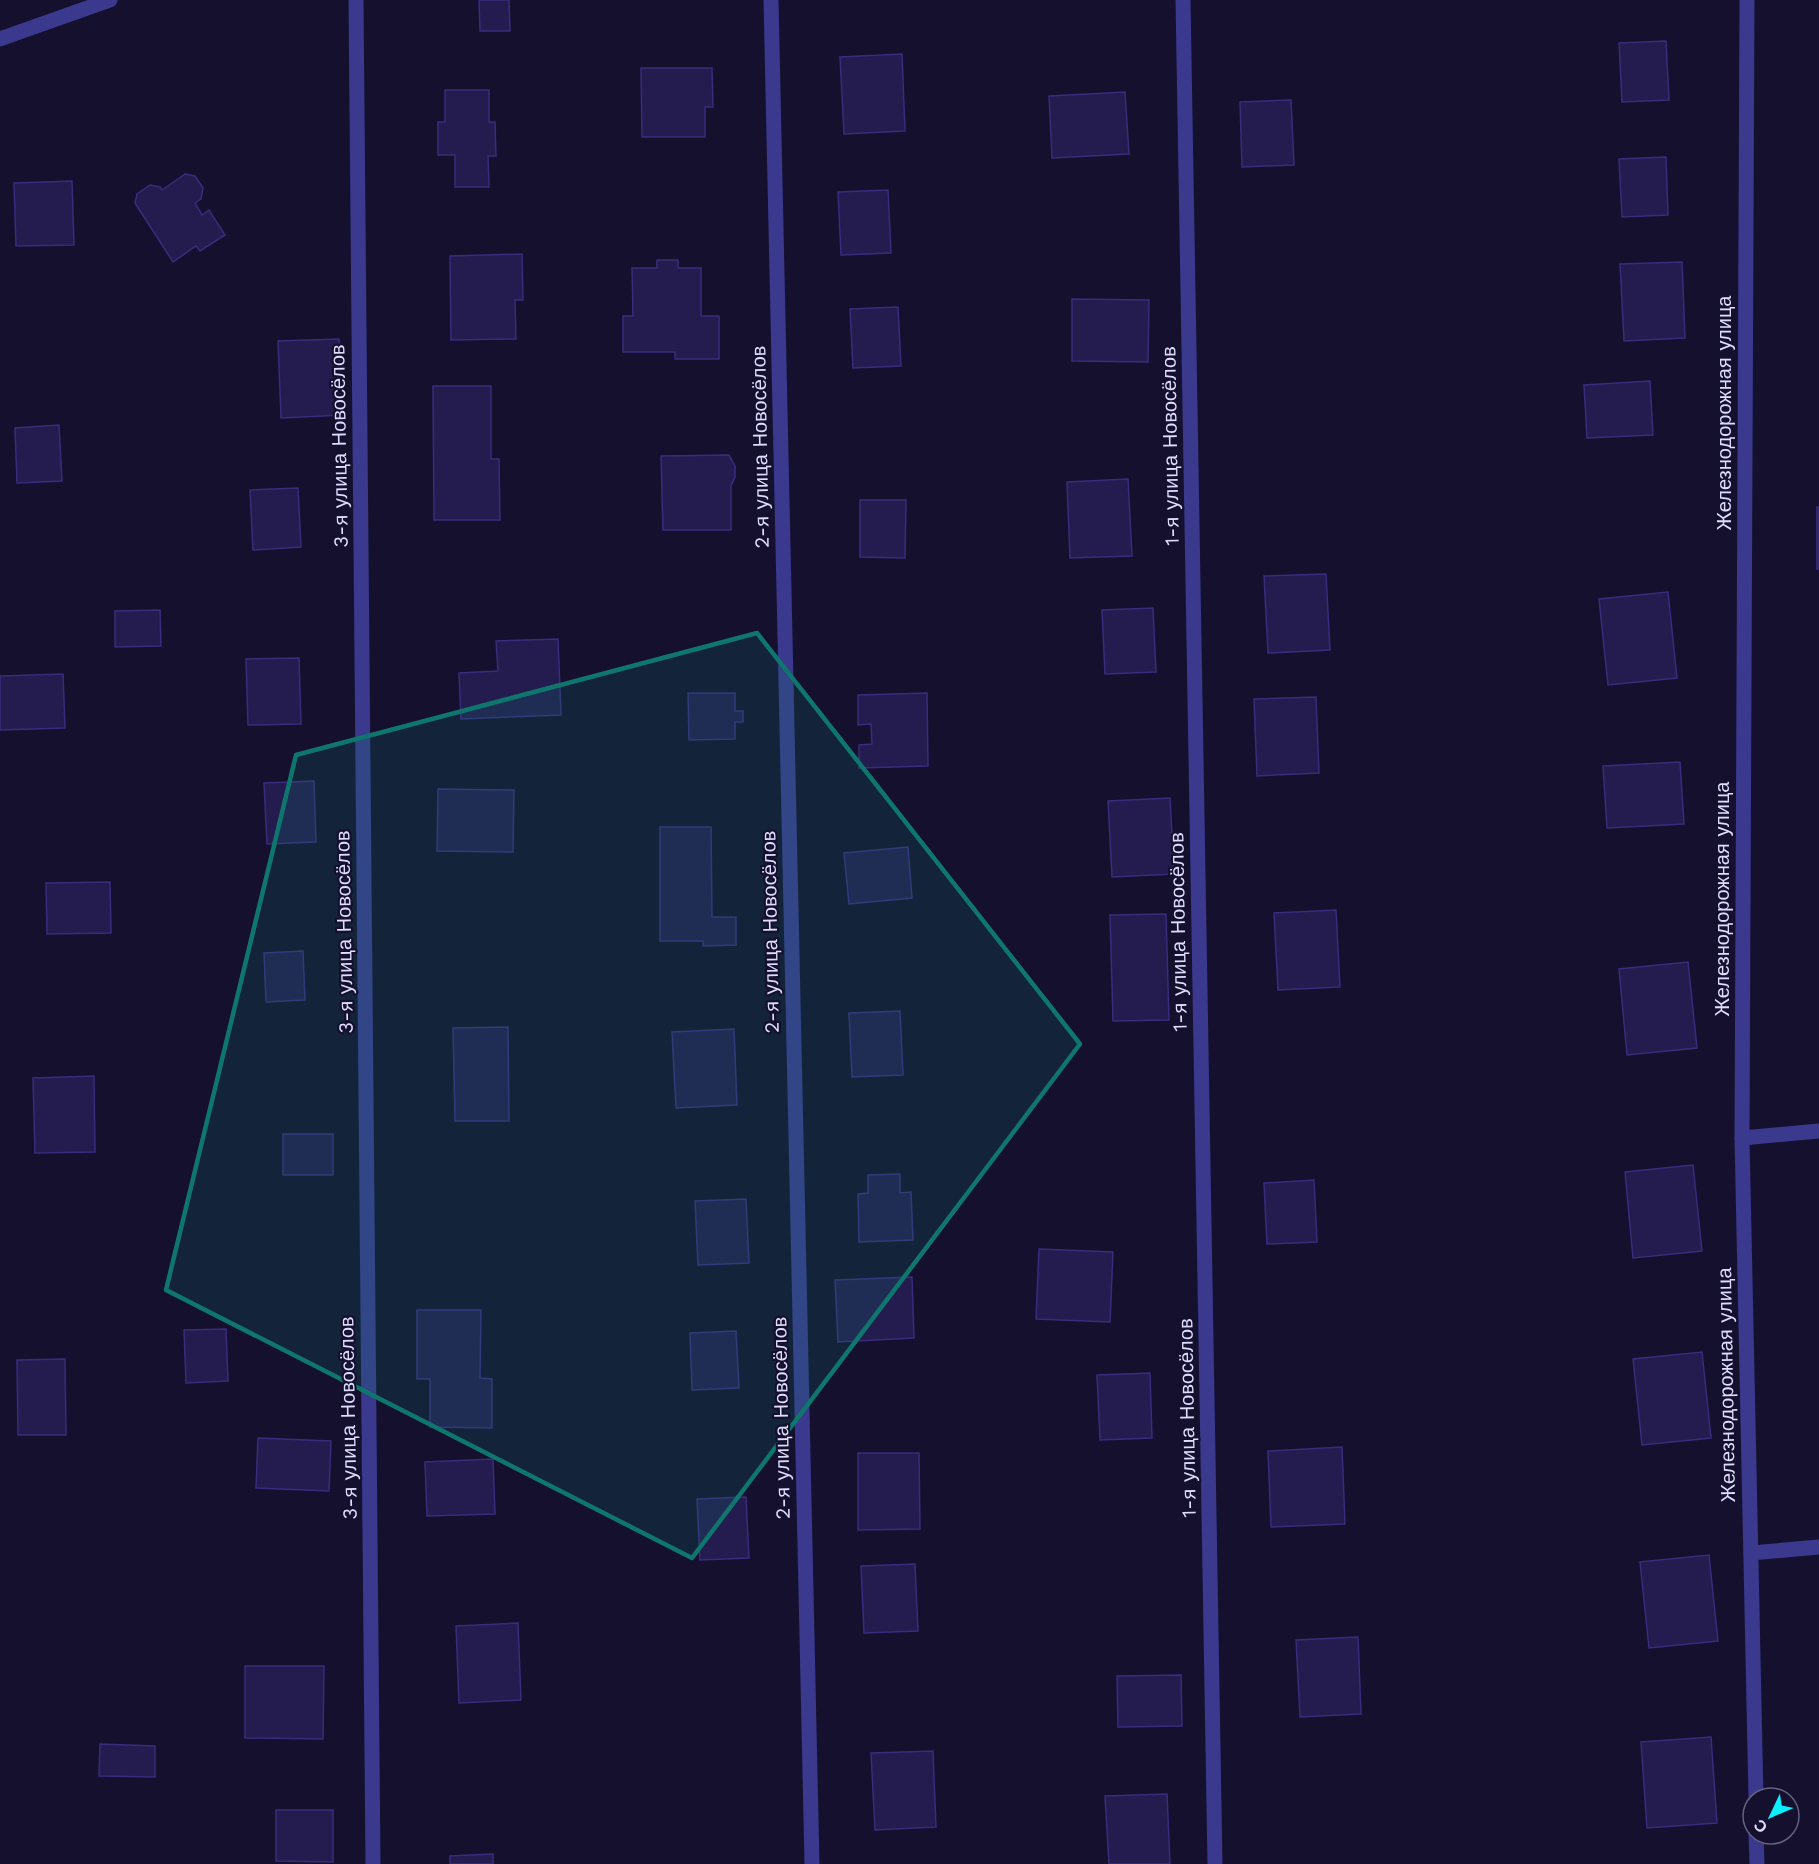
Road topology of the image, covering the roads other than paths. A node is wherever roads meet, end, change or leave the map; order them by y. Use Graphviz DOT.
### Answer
graph roads {
  1 [pos="110,0"];
  2 [pos="356,0"];
  3 [pos="771,0"];
  4 [pos="1183,0"];
  5 [pos="1747,0"];
  6 [pos="0,39"];
  7 [pos="1819,1131"];
  8 [pos="1742,1138"];
  9 [pos="1819,1547"];
  10 [pos="1751,1552"];
  11 [pos="1756,1786"];
  12 [pos="1756,1846"];
  13 [pos="374,1864"];
  14 [pos="812,1864"];
  15 [pos="1215,1864"];
  16 [pos="1757,1864"];
  1 -- 6 [label="street"];
  2 -- 13 [label="street, 3-я улица Новосёлов"];
  3 -- 14 [label="street, 2-я улица Новосёлов"];
  4 -- 15 [label="street, 1-я улица Новосёлов"];
  5 -- 8 [label="street, Железнодорожная улица"];
  7 -- 8 [label="street"];
  8 -- 10 [label="street, Железнодорожная улица"];
  9 -- 10 [label="street"];
  10 -- 11 [label="street, Железнодорожная улица"];
  12 -- 16 [label="street"];
}
